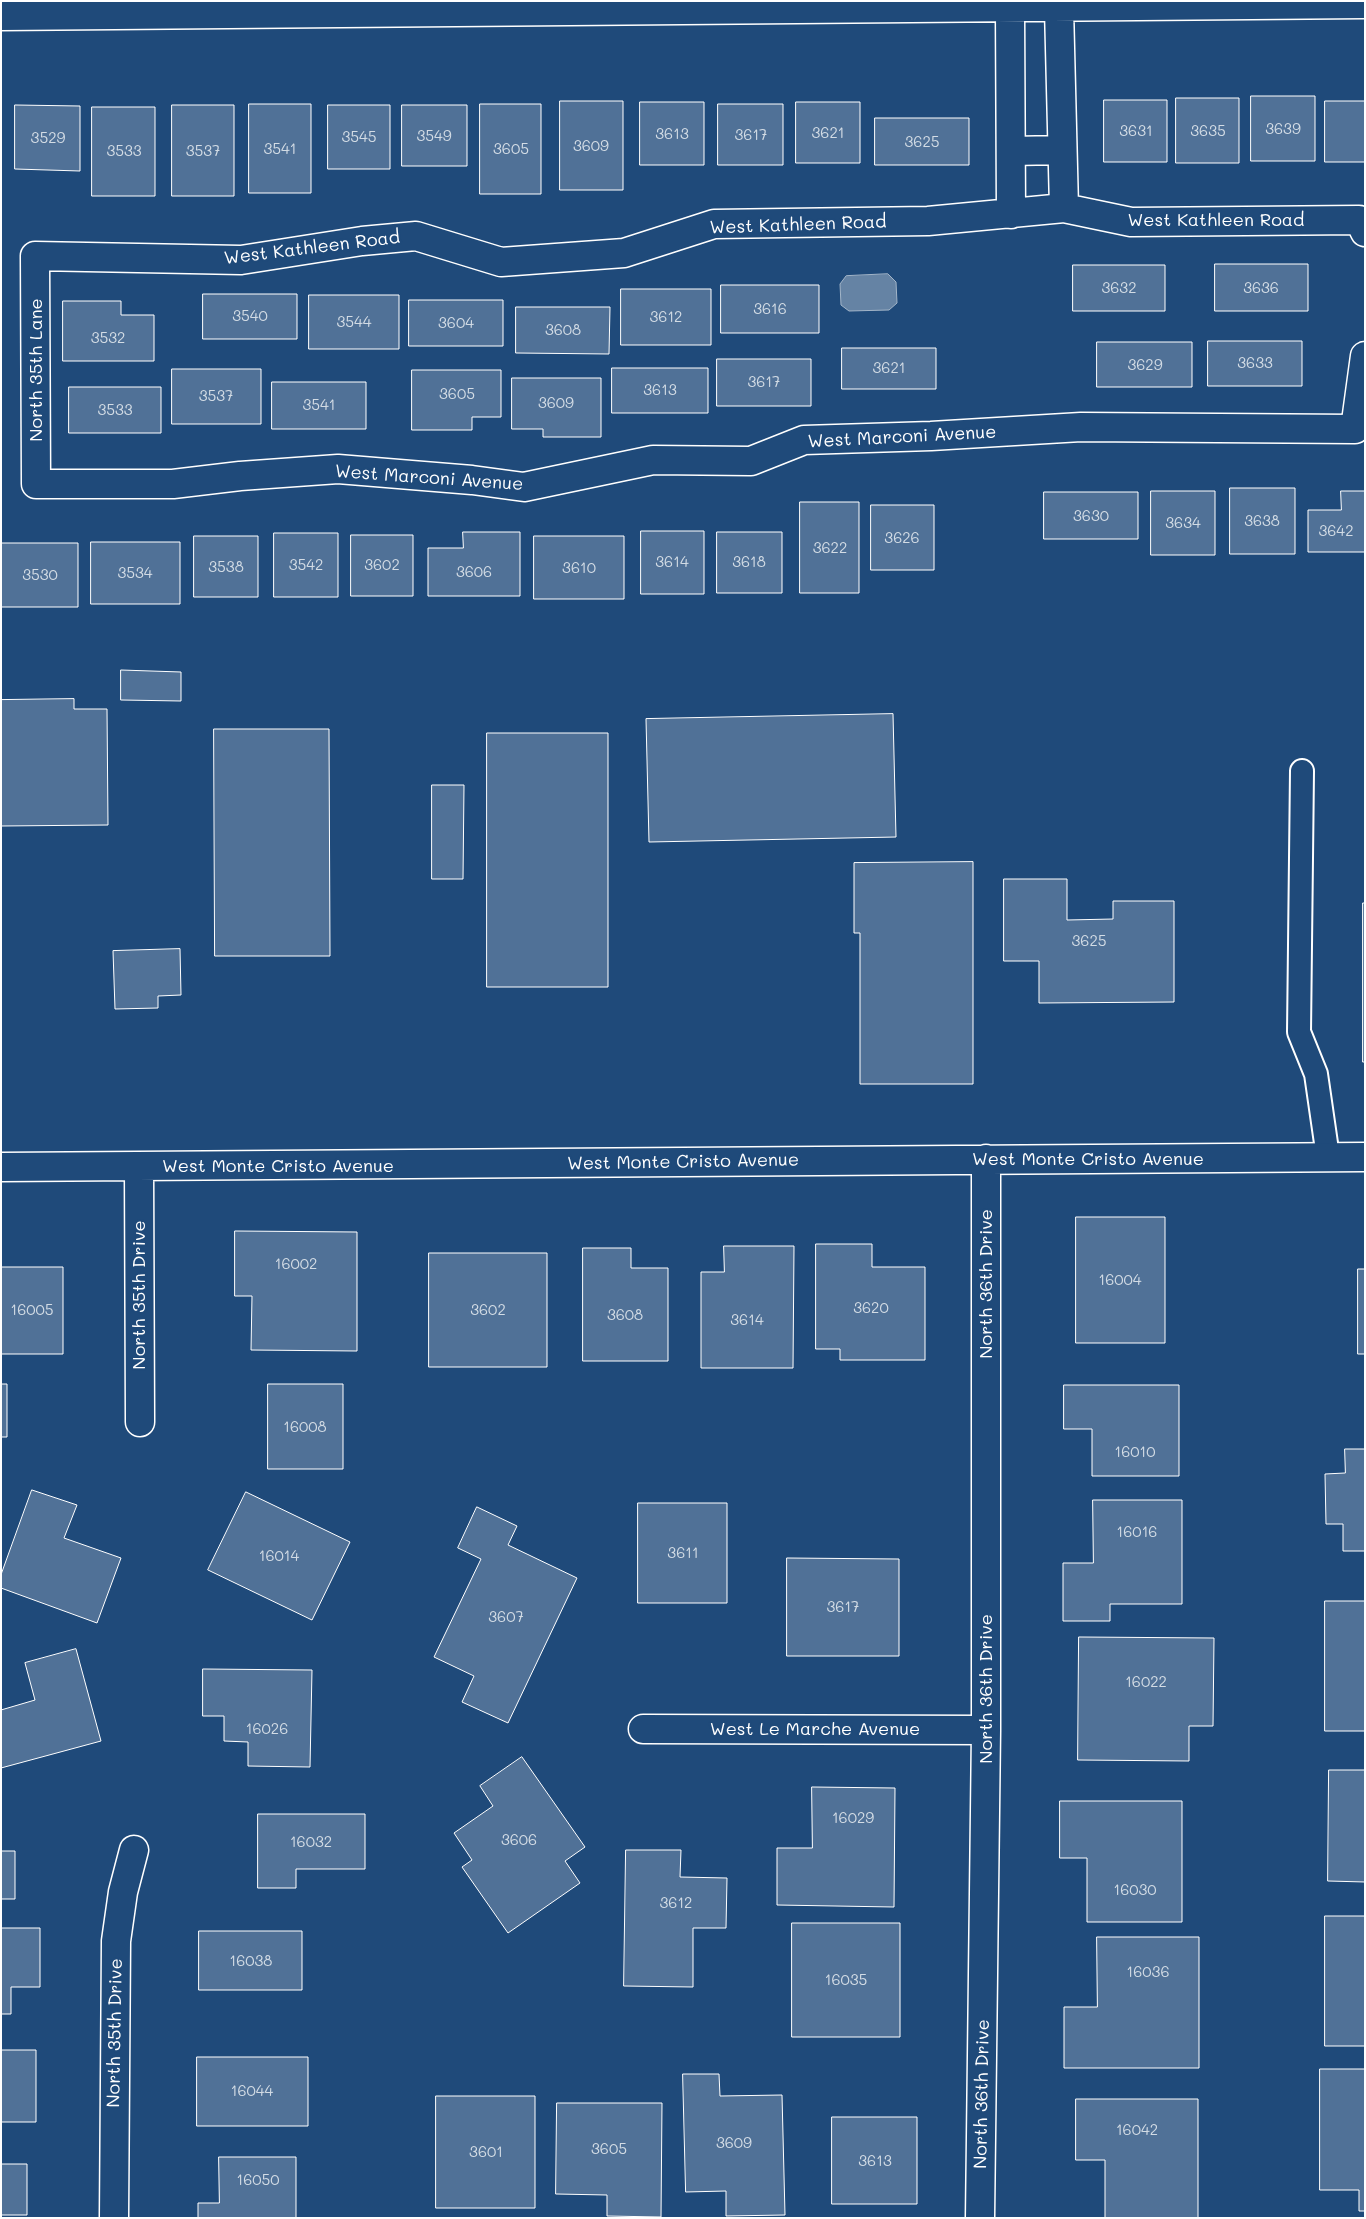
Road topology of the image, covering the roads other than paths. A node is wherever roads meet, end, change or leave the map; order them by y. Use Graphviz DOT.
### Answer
graph roads {
  1 [pos="1365,4"];
  2 [pos="1010,8"];
  3 [pos="1059,8"];
  4 [pos="1,16"];
  5 [pos="1062,150"];
  6 [pos="1011,151"];
  7 [pos="1064,208"];
  8 [pos="1011,214"];
  9 [pos="1362,226"];
  10 [pos="35,256"];
  11 [pos="1365,356"];
  12 [pos="36,484"];
  13 [pos="1302,771"];
  14 [pos="1365,1156"];
  15 [pos="1328,1157"];
  16 [pos="986,1159"];
  17 [pos="1,1167"];
  18 [pos="139,1167"];
  19 [pos="140,1422"];
  20 [pos="643,1729"];
  21 [pos="986,1730"];
  22 [pos="134,1850"];
  23 [pos="114,2218"];
  24 [pos="980,2218"];
  1 -- 3 [label="street"];
  2 -- 3 [label="street"];
  2 -- 4 [label="street"];
  2 -- 6 [label="street"];
  3 -- 5 [label="street"];
  5 -- 6 [label="street"];
  5 -- 7 [label="street"];
  6 -- 8 [label="street"];
  7 -- 8 [label="street, West Kathleen Road"];
  7 -- 9 [label="street, West Kathleen Road"];
  8 -- 10 [label="street, West Kathleen Road"];
  10 -- 12 [label="street, North 35th Lane"];
  11 -- 12 [label="street, West Marconi Avenue"];
  13 -- 15 [label="lane"];
  14 -- 15 [label="street, West Monte Cristo Avenue"];
  15 -- 16 [label="street, West Monte Cristo Avenue"];
  16 -- 18 [label="street, West Monte Cristo Avenue"];
  16 -- 21 [label="street, North 36th Drive"];
  17 -- 18 [label="street, West Monte Cristo Avenue"];
  18 -- 19 [label="street, North 35th Drive"];
  20 -- 21 [label="street, West Le Marche Avenue"];
  21 -- 24 [label="street, North 36th Drive"];
  22 -- 23 [label="street, North 35th Drive"];
}
